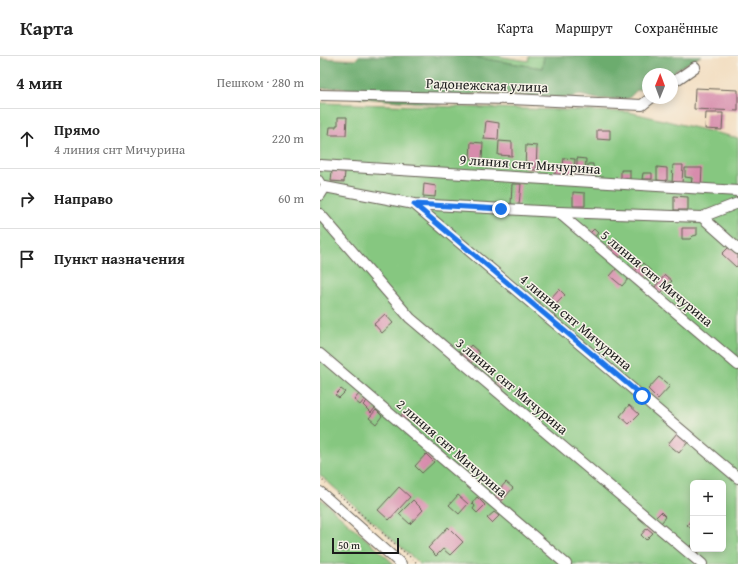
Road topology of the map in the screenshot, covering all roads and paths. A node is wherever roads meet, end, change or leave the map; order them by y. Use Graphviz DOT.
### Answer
graph roads {
  1 [pos="695,67"];
  2 [pos="678,79"];
  3 [pos="320,95"];
  4 [pos="642,104"];
  5 [pos="320,165"];
  6 [pos="322,187"];
  7 [pos="738,191"];
  8 [pos="738,203"];
  9 [pos="414,204"];
  10 [pos="558,212"];
  11 [pos="320,214"];
  12 [pos="702,217"];
  13 [pos="738,249"];
  14 [pos="320,354"];
  15 [pos="738,365"];
  16 [pos="320,478"];
  17 [pos="738,478"];
  18 [pos="320,492"];
  19 [pos="401,564"];
  20 [pos="418,564"];
  21 [pos="566,564"];
  22 [pos="702,564"];
  1 -- 2 [label="street"];
  3 -- 4 [label="street, Радонежская улица"];
  5 -- 7 [label="street, 9 линия снт Мичурина"];
  6 -- 9 [label="street"];
  8 -- 12 [label="street"];
  9 -- 10 [label="street"];
  9 -- 17 [label="street, 4 линия снт Мичурина"];
  10 -- 12 [label="street"];
  10 -- 15 [label="street, 5 линия снт Мичурина"];
  11 -- 22 [label="street, 3 линия снт Мичурина"];
  12 -- 13 [label="street"];
  14 -- 21 [label="street, 2 линия снт Мичурина"];
  16 -- 20 [label="path"];
  18 -- 19 [label="street"];
}
